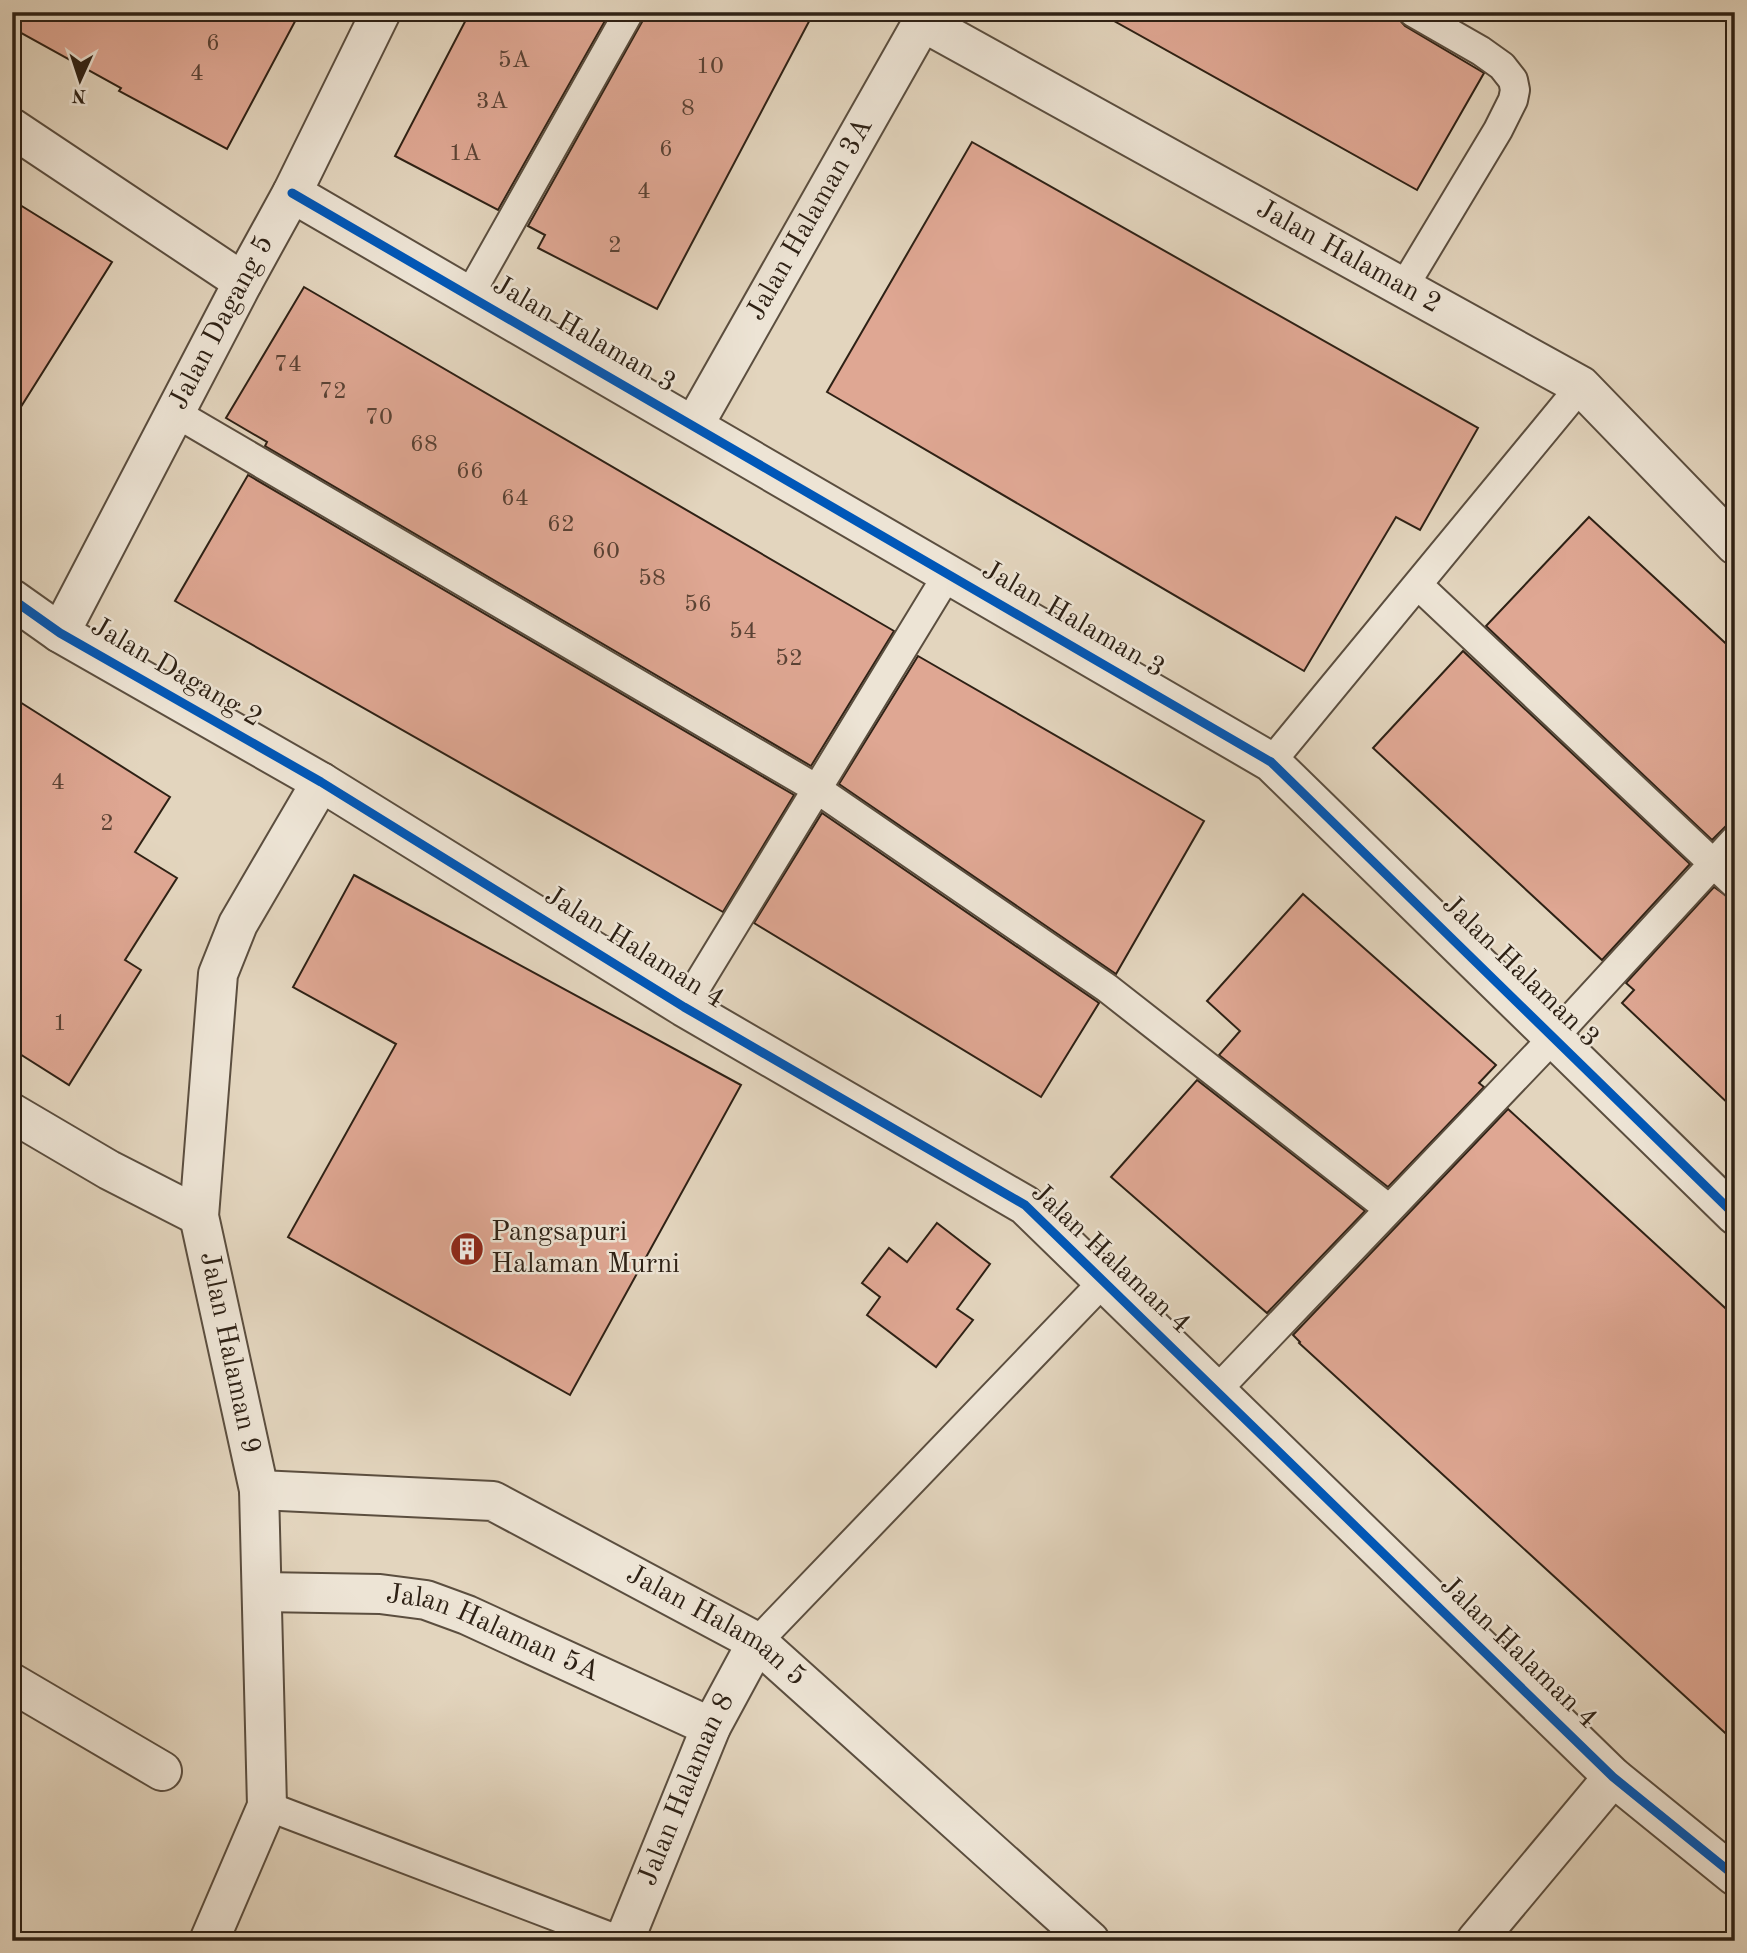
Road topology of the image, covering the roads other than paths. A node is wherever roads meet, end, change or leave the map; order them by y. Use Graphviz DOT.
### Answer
graph roads {
  1 [pos="381,12"];
  2 [pos="629,12"];
  3 [pos="1413,12"];
  4 [pos="925,17"];
  5 [pos="12,128"];
  6 [pos="292,193"];
  7 [pos="243,282"];
  8 [pos="1403,288"];
  9 [pos="470,294"];
  10 [pos="1581,386"];
  11 [pos="174,412"];
  12 [pos="694,425"];
  13 [pos="1735,545"];
  14 [pos="948,574"];
  15 [pos="1418,584"];
  16 [pos="12,599"];
  17 [pos="60,633"];
  18 [pos="1271,762"];
  19 [pos="321,782"];
  20 [pos="817,789"];
  21 [pos="1735,840"];
  22 [pos="1713,864"];
  23 [pos="1735,884"];
  24 [pos="684,1007"];
  25 [pos="1554,1037"];
  26 [pos="12,1113"];
  27 [pos="1389,1209"];
  28 [pos="1735,1214"];
  29 [pos="199,1216"];
  30 [pos="1104,1281"];
  31 [pos="1216,1391"];
  32 [pos="259,1490"];
  33 [pos="262,1592"];
  34 [pos="757,1642"];
  35 [pos="12,1683"];
  36 [pos="711,1727"];
  37 [pos="162,1771"];
  38 [pos="1612,1777"];
  39 [pos="267,1806"];
  40 [pos="1735,1876"];
  41 [pos="209,1941"];
  42 [pos="623,1941"];
  43 [pos="1090,1941"];
  44 [pos="1476,1941"];
  1 -- 6 [label="street, Jalan Dagang 5"];
  2 -- 9 [label="lane"];
  3 -- 8 [label="lane"];
  4 -- 8 [label="street, Jalan Halaman 2"];
  4 -- 12 [label="street, Jalan Halaman 3A"];
  5 -- 7 [label="street"];
  6 -- 7 [label="street, Jalan Dagang 5"];
  6 -- 9 [label="street, Jalan Halaman 3"];
  7 -- 11 [label="street, Jalan Dagang 5"];
  8 -- 10 [label="street, Jalan Halaman 2"];
  9 -- 12 [label="street, Jalan Halaman 3"];
  10 -- 13 [label="street, Jalan Halaman 2"];
  10 -- 15 [label="lane"];
  11 -- 17 [label="street, Jalan Dagang 5"];
  11 -- 20 [label="lane"];
  12 -- 14 [label="street, Jalan Halaman 3"];
  14 -- 18 [label="street, Jalan Halaman 3"];
  14 -- 20 [label="lane"];
  15 -- 18 [label="lane"];
  15 -- 22 [label="lane"];
  16 -- 17 [label="street, Jalan Dagang 2"];
  17 -- 19 [label="street, Jalan Dagang 2"];
  18 -- 25 [label="street, Jalan Halaman 3"];
  19 -- 24 [label="street, Jalan Halaman 4"];
  19 -- 29 [label="street, Jalan Halaman 9"];
  20 -- 24 [label="lane"];
  20 -- 27 [label="lane"];
  21 -- 22 [label="lane"];
  22 -- 23 [label="lane"];
  22 -- 25 [label="lane"];
  24 -- 30 [label="street, Jalan Halaman 4"];
  25 -- 27 [label="lane"];
  25 -- 28 [label="street, Jalan Halaman 3"];
  26 -- 29 [label="street"];
  27 -- 31 [label="lane"];
  29 -- 32 [label="street, Jalan Halaman 9"];
  30 -- 31 [label="street, Jalan Halaman 4"];
  30 -- 34 [label="lane"];
  31 -- 38 [label="street, Jalan Halaman 4"];
  32 -- 33 [label="street, Jalan Halaman 9"];
  32 -- 34 [label="street, Jalan Halaman 5"];
  33 -- 36 [label="street, Jalan Halaman 5A"];
  33 -- 39 [label="street, Jalan Halaman 9"];
  34 -- 36 [label="street, Jalan Halaman 8"];
  34 -- 43 [label="street, Jalan Halaman 5"];
  35 -- 37 [label="street"];
  36 -- 42 [label="street, Jalan Halaman 8"];
  38 -- 40 [label="street, Jalan Halaman 4"];
  38 -- 44 [label="street"];
  39 -- 41 [label="street, Jalan Halaman 9"];
  39 -- 42 [label="lane"];
}
